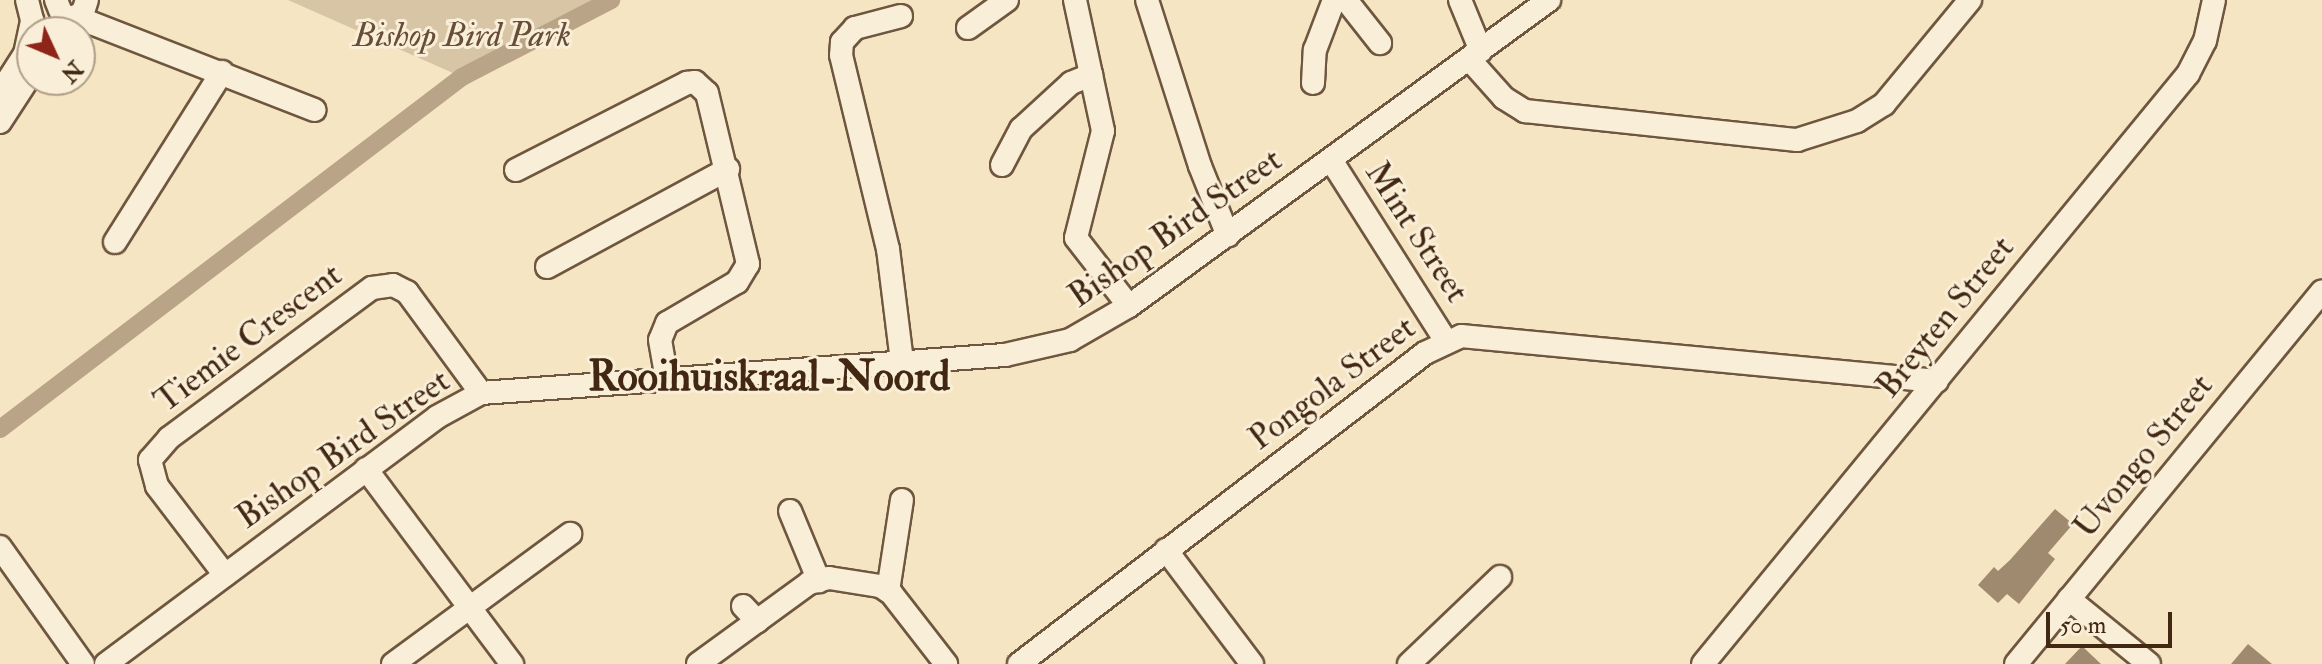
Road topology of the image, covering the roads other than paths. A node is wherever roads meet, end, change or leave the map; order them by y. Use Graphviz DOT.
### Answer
graph roads {
  1 [pos="1007,0"];
  2 [pos="1075,0"];
  3 [pos="1147,0"];
  4 [pos="1334,0"];
  5 [pos="1346,0"];
  6 [pos="1460,0"];
  7 [pos="1549,0"];
  8 [pos="1970,0"];
  9 [pos="2214,0"];
  10 [pos="71,7"];
  11 [pos="901,16"];
  12 [pos="968,28"];
  13 [pos="1380,43"];
  14 [pos="1475,55"];
  15 [pos="222,72"];
  16 [pos="16,74"];
  17 [pos="1091,75"];
  18 [pos="1313,83"];
  19 [pos="16,87"];
  20 [pos="0,93"];
  21 [pos="314,110"];
  22 [pos="0,122"];
  23 [pos="1331,160"];
  24 [pos="1002,165"];
  25 [pos="728,169"];
  26 [pos="516,170"];
  27 [pos="1228,236"];
  28 [pos="115,242"];
  29 [pos="547,267"];
  30 [pos="2322,291"];
  31 [pos="1129,306"];
  32 [pos="1446,341"];
  33 [pos="902,362"];
  34 [pos="667,379"];
  35 [pos="1937,381"];
  36 [pos="481,393"];
  37 [pos="366,469"];
  38 [pos="902,500"];
  39 [pos="790,511"];
  40 [pos="570,534"];
  41 [pos="0,547"];
  42 [pos="1166,550"];
  43 [pos="225,575"];
  44 [pos="1500,577"];
  45 [pos="819,581"];
  46 [pos="888,591"];
  47 [pos="2069,599"];
  48 [pos="470,605"];
  49 [pos="83,664"];
  50 [pos="106,664"];
  51 [pos="393,664"];
  52 [pos="512,664"];
  53 [pos="698,664"];
  54 [pos="946,664"];
  55 [pos="1019,664"];
  56 [pos="1252,664"];
  57 [pos="1409,664"];
  58 [pos="1703,664"];
  59 [pos="2016,664"];
  60 [pos="2149,664"];
  1 -- 12 [label="street"];
  2 -- 17 [label="street"];
  3 -- 27 [label="street"];
  4 -- 18 [label="street"];
  5 -- 13 [label="street"];
  6 -- 14 [label="street"];
  7 -- 14 [label="street, Bishop Bird Street"];
  8 -- 14 [label="street"];
  9 -- 35 [label="street, Breyten Street"];
  10 -- 15 [label="street"];
  11 -- 33 [label="street"];
  14 -- 23 [label="street, Bishop Bird Street"];
  15 -- 21 [label="street"];
  15 -- 28 [label="street"];
  16 -- 20 [label="street"];
  17 -- 24 [label="street"];
  17 -- 31 [label="street"];
  19 -- 22 [label="street"];
  23 -- 27 [label="street, Bishop Bird Street"];
  23 -- 32 [label="street, Mint Street"];
  25 -- 26 [label="street"];
  25 -- 29 [label="street"];
  25 -- 34 [label="street"];
  27 -- 31 [label="street, Bishop Bird Street"];
  30 -- 47 [label="street, Uvongo Street"];
  31 -- 33 [label="street, Bishop Bird Street"];
  32 -- 35 [label="street, Pongola Street"];
  32 -- 42 [label="street, Pongola Street"];
  33 -- 34 [label="street, Bishop Bird Street"];
  34 -- 36 [label="street, Bishop Bird Street"];
  35 -- 58 [label="street, Breyten Street"];
  36 -- 37 [label="street, Bishop Bird Street"];
  36 -- 43 [label="street, Tiemie Crescent"];
  37 -- 43 [label="street, Bishop Bird Street"];
  37 -- 48 [label="street"];
  38 -- 46 [label="street"];
  39 -- 45 [label="street"];
  40 -- 48 [label="street"];
  41 -- 49 [label="street"];
  42 -- 55 [label="street, Pongola Street"];
  42 -- 56 [label="street"];
  43 -- 50 [label="street, Bishop Bird Street"];
  44 -- 57 [label="street"];
  45 -- 46 [label="street"];
  45 -- 53 [label="street"];
  46 -- 54 [label="street"];
  47 -- 59 [label="street, Uvongo Street"];
  47 -- 60 [label="street"];
  48 -- 51 [label="street"];
  48 -- 52 [label="street"];
}
